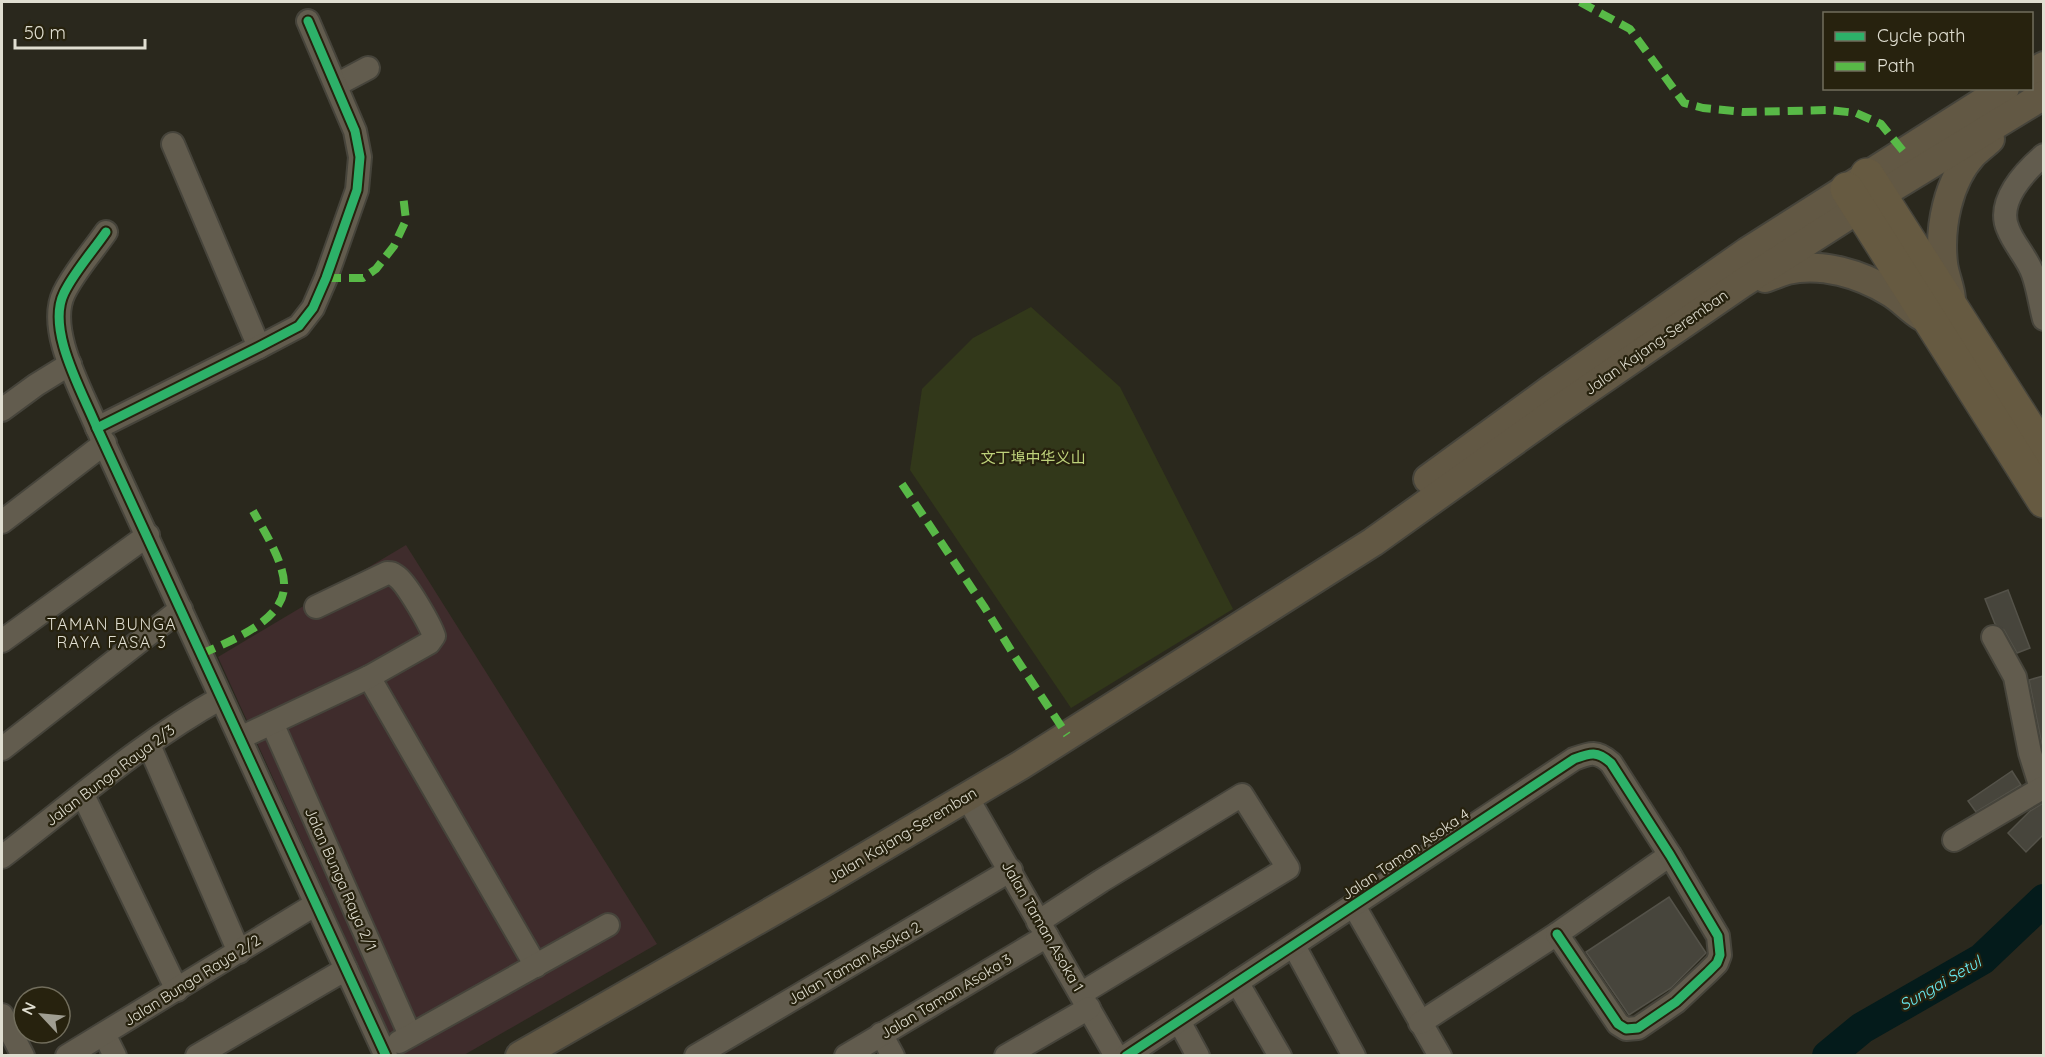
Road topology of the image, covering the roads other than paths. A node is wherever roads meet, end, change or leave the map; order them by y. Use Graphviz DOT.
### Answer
graph roads {
  1 [pos="308,21"];
  2 [pos="368,68"];
  3 [pos="336,85"];
  4 [pos="2043,95"];
  5 [pos="2008,101"];
  6 [pos="172,144"];
  7 [pos="2043,155"];
  8 [pos="1863,192"];
  9 [pos="106,232"];
  10 [pos="1741,284"];
  11 [pos="1941,314"];
  12 [pos="2043,319"];
  13 [pos="259,347"];
  14 [pos="70,364"];
  15 [pos="2,410"];
  16 [pos="101,435"];
  17 [pos="2043,452"];
  18 [pos="2043,501"];
  19 [pos="2,522"];
  20 [pos="148,535"];
  21 [pos="1277,601"];
  22 [pos="316,607"];
  23 [pos="181,609"];
  24 [pos="1993,637"];
  25 [pos="2,641"];
  26 [pos="369,676"];
  27 [pos="222,698"];
  28 [pos="272,723"];
  29 [pos="240,738"];
  30 [pos="149,745"];
  31 [pos="2,749"];
  32 [pos="2042,788"];
  33 [pos="83,795"];
  34 [pos="967,797"];
  35 [pos="1954,840"];
  36 [pos="4,849"];
  37 [pos="1670,855"];
  38 [pos="1011,870"];
  39 [pos="316,903"];
  40 [pos="1354,906"];
  41 [pos="608,925"];
  42 [pos="1043,929"];
  43 [pos="1557,934"];
  44 [pos="1294,946"];
  45 [pos="239,952"];
  46 [pos="536,966"];
  47 [pos="346,969"];
  48 [pos="1237,982"];
  49 [pos="177,990"];
  50 [pos="1085,1000"];
  51 [pos="2,1014"];
  52 [pos="1179,1021"];
  53 [pos="1420,1023"];
  54 [pos="104,1034"];
  55 [pos="881,1034"];
  56 [pos="410,1035"];
  57 [pos="381,1054"];
  58 [pos="23,1056"];
  59 [pos="67,1056"];
  60 [pos="115,1056"];
  61 [pos="197,1056"];
  62 [pos="520,1056"];
  63 [pos="696,1056"];
  64 [pos="846,1056"];
  65 [pos="893,1056"];
  66 [pos="1006,1056"];
  67 [pos="1116,1056"];
  68 [pos="1126,1056"];
  69 [pos="1198,1056"];
  70 [pos="1280,1056"];
  71 [pos="1354,1056"];
  72 [pos="1440,1056"];
  1 -- 3 [label="street"];
  2 -- 3 [label="street"];
  3 -- 13 [label="street"];
  4 -- 5 [label="main road, Jalan Kajang-Seremban"];
  5 -- 8 [label="main road, Jalan Kajang-Seremban"];
  5 -- 11 [label="main road"];
  6 -- 13 [label="street"];
  7 -- 12 [label="street"];
  8 -- 10 [label="main road, Jalan Kajang-Seremban"];
  8 -- 11 [label="highway"];
  8 -- 21 [label="main road, Jalan Kajang-Seremban"];
  9 -- 14 [label="street"];
  10 -- 11 [label="main road"];
  10 -- 21 [label="main road, Jalan Kajang-Seremban"];
  11 -- 17 [label="highway"];
  11 -- 18 [label="highway"];
  13 -- 16 [label="street"];
  14 -- 15 [label="street"];
  14 -- 16 [label="street"];
  16 -- 19 [label="street"];
  16 -- 20 [label="street"];
  20 -- 23 [label="street"];
  20 -- 25 [label="street"];
  21 -- 34 [label="main road, Jalan Kajang-Seremban"];
  22 -- 26 [label="street"];
  23 -- 27 [label="street"];
  23 -- 31 [label="street"];
  24 -- 32 [label="street"];
  26 -- 28 [label="street"];
  26 -- 46 [label="street"];
  27 -- 29 [label="street"];
  27 -- 30 [label="street, Jalan Bunga Raya 2/3"];
  28 -- 29 [label="street"];
  28 -- 56 [label="street, Jalan Bunga Raya 2/1"];
  29 -- 39 [label="street"];
  30 -- 33 [label="street, Jalan Bunga Raya 2/3"];
  30 -- 45 [label="street"];
  32 -- 35 [label="street"];
  33 -- 36 [label="street, Jalan Bunga Raya 2/3"];
  33 -- 49 [label="street"];
  34 -- 38 [label="street, Jalan Taman Asoka 1"];
  34 -- 62 [label="main road, Jalan Kajang-Seremban"];
  37 -- 40 [label="street, Jalan Taman Asoka 4"];
  37 -- 43 [label="street"];
  37 -- 43 [label="street"];
  38 -- 42 [label="street, Jalan Taman Asoka 1"];
  38 -- 63 [label="street, Jalan Taman Asoka 2"];
  39 -- 45 [label="street, Jalan Bunga Raya 2/2"];
  39 -- 47 [label="street"];
  40 -- 44 [label="street, Jalan Taman Asoka 4"];
  40 -- 53 [label="street"];
  41 -- 46 [label="street"];
  42 -- 50 [label="street, Jalan Taman Asoka 1"];
  42 -- 50 [label="street, Jalan Taman Asoka 3"];
  42 -- 55 [label="street, Jalan Taman Asoka 3"];
  43 -- 53 [label="street"];
  44 -- 48 [label="street, Jalan Taman Asoka 4"];
  44 -- 71 [label="street"];
  45 -- 49 [label="street, Jalan Bunga Raya 2/2"];
  46 -- 56 [label="street"];
  47 -- 57 [label="street"];
  47 -- 61 [label="street"];
  48 -- 52 [label="street, Jalan Taman Asoka 4"];
  48 -- 70 [label="street"];
  49 -- 54 [label="street, Jalan Bunga Raya 2/2"];
  50 -- 66 [label="street"];
  50 -- 67 [label="street, Jalan Taman Asoka 1"];
  51 -- 58 [label="street"];
  52 -- 68 [label="street, Jalan Taman Asoka 4"];
  52 -- 69 [label="street"];
  53 -- 72 [label="street"];
  54 -- 59 [label="street, Jalan Bunga Raya 2/2"];
  54 -- 60 [label="street"];
  55 -- 64 [label="street, Jalan Taman Asoka 3"];
  55 -- 65 [label="street"];
  56 -- 57 [label="street"];
}
